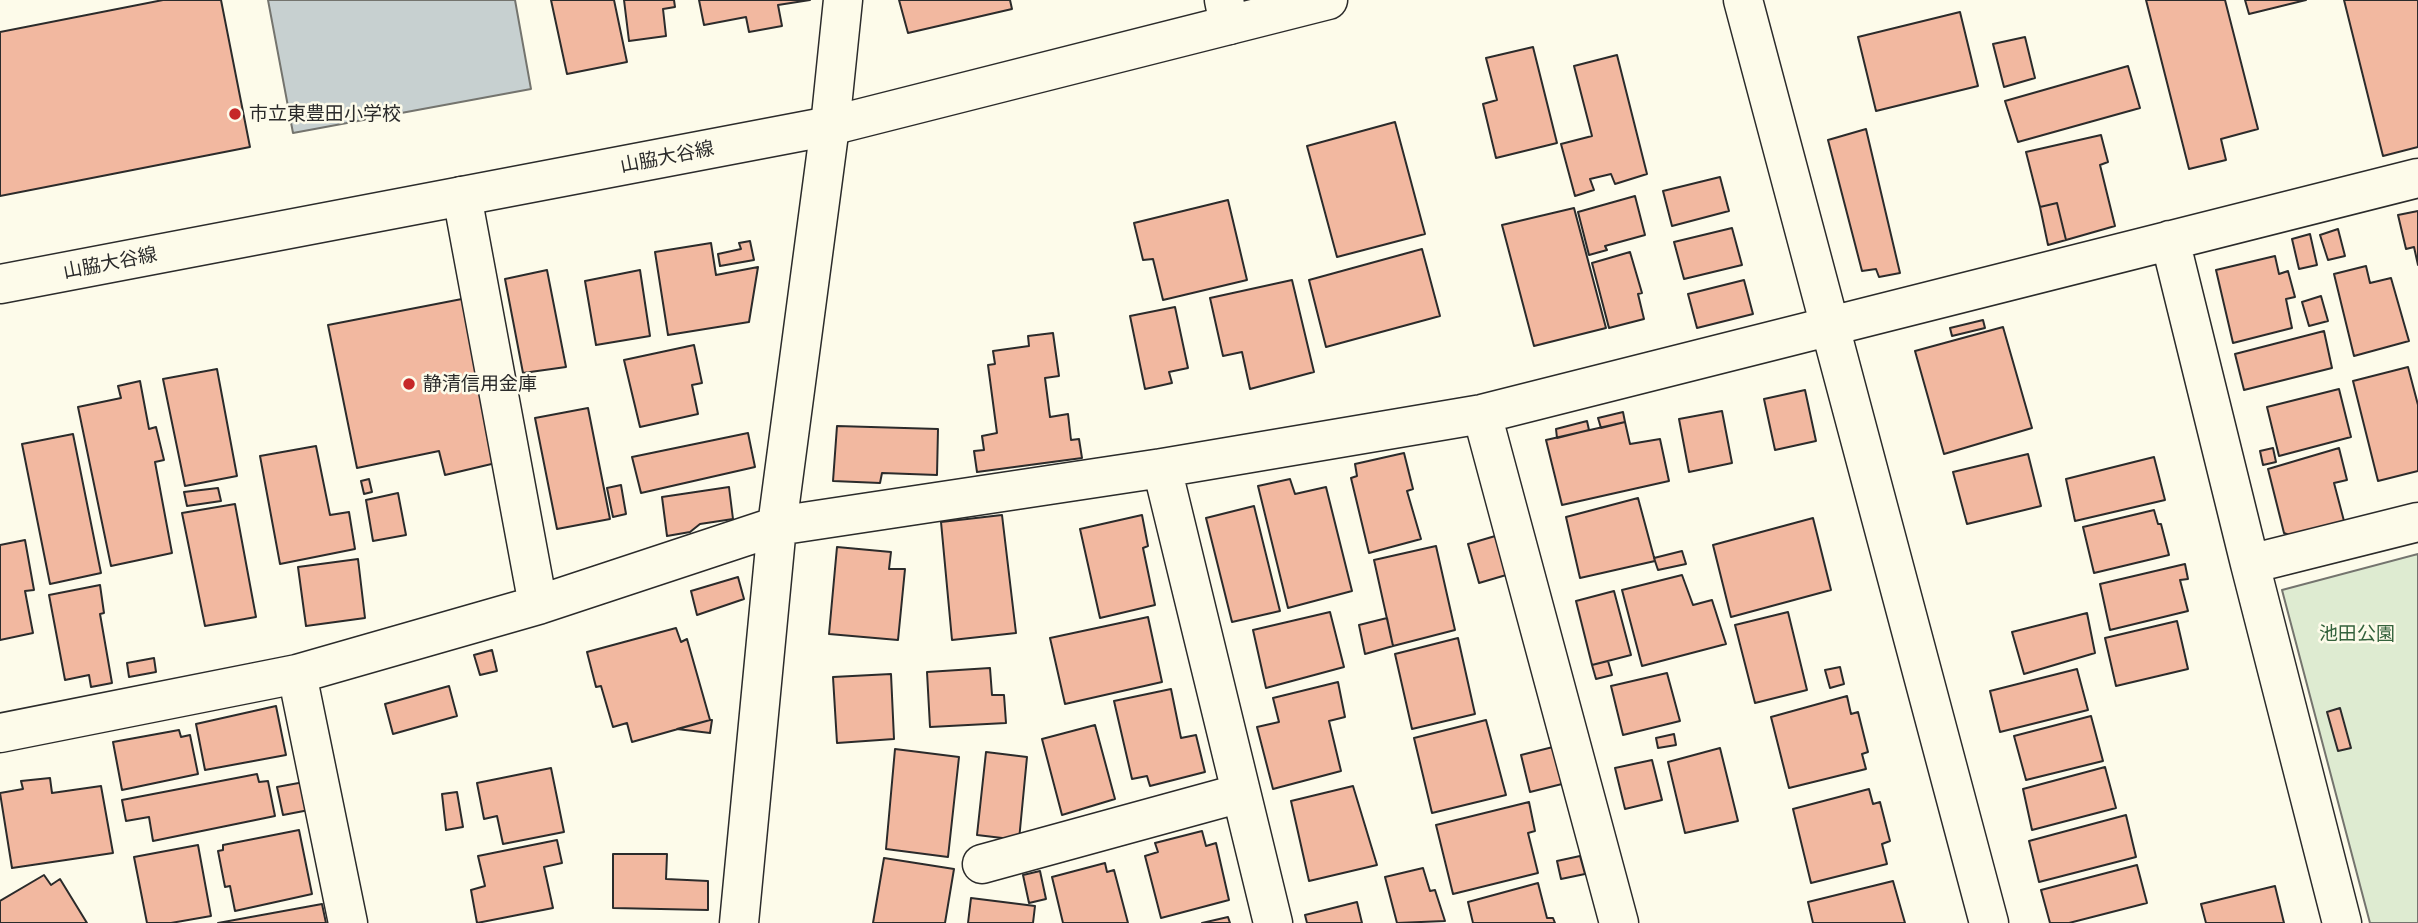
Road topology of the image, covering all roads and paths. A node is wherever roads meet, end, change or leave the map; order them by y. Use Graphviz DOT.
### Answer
graph roads {
  1 [pos="843,0"];
  2 [pos="1328,0"];
  3 [pos="1743,0"];
  4 [pos="1226,13"];
  5 [pos="830,126"];
  6 [pos="2418,178"];
  7 [pos="462,196"];
  8 [pos="2170,240"];
  9 [pos="0,284"];
  10 [pos="1828,325"];
  11 [pos="1482,415"];
  12 [pos="1162,468"];
  13 [pos="2418,523"];
  14 [pos="777,526"];
  15 [pos="2250,565"];
  16 [pos="538,605"];
  17 [pos="297,674"];
  18 [pos="0,733"];
  19 [pos="1241,793"];
  20 [pos="982,864"];
  21 [pos="348,923"];
  22 [pos="739,923"];
  23 [pos="1273,923"];
  24 [pos="1619,923"];
  25 [pos="1989,923"];
  26 [pos="2342,923"];
  1 -- 5 [label="street"];
  2 -- 4 [label="street, 山脇大谷線"];
  3 -- 10 [label="street"];
  4 -- 5 [label="street, 山脇大谷線"];
  5 -- 7 [label="street, 山脇大谷線"];
  5 -- 14 [label="street"];
  6 -- 8 [label="street"];
  7 -- 9 [label="street, 山脇大谷線"];
  7 -- 16 [label="street"];
  8 -- 10 [label="street"];
  8 -- 15 [label="street"];
  10 -- 11 [label="street"];
  10 -- 25 [label="street"];
  11 -- 12 [label="street"];
  11 -- 24 [label="street"];
  12 -- 14 [label="street"];
  12 -- 19 [label="street"];
  13 -- 15 [label="street"];
  14 -- 16 [label="street"];
  14 -- 22 [label="street"];
  15 -- 26 [label="street"];
  16 -- 17 [label="street"];
  17 -- 18 [label="street"];
  17 -- 21 [label="street"];
  19 -- 20 [label="street"];
  19 -- 23 [label="street"];
}
